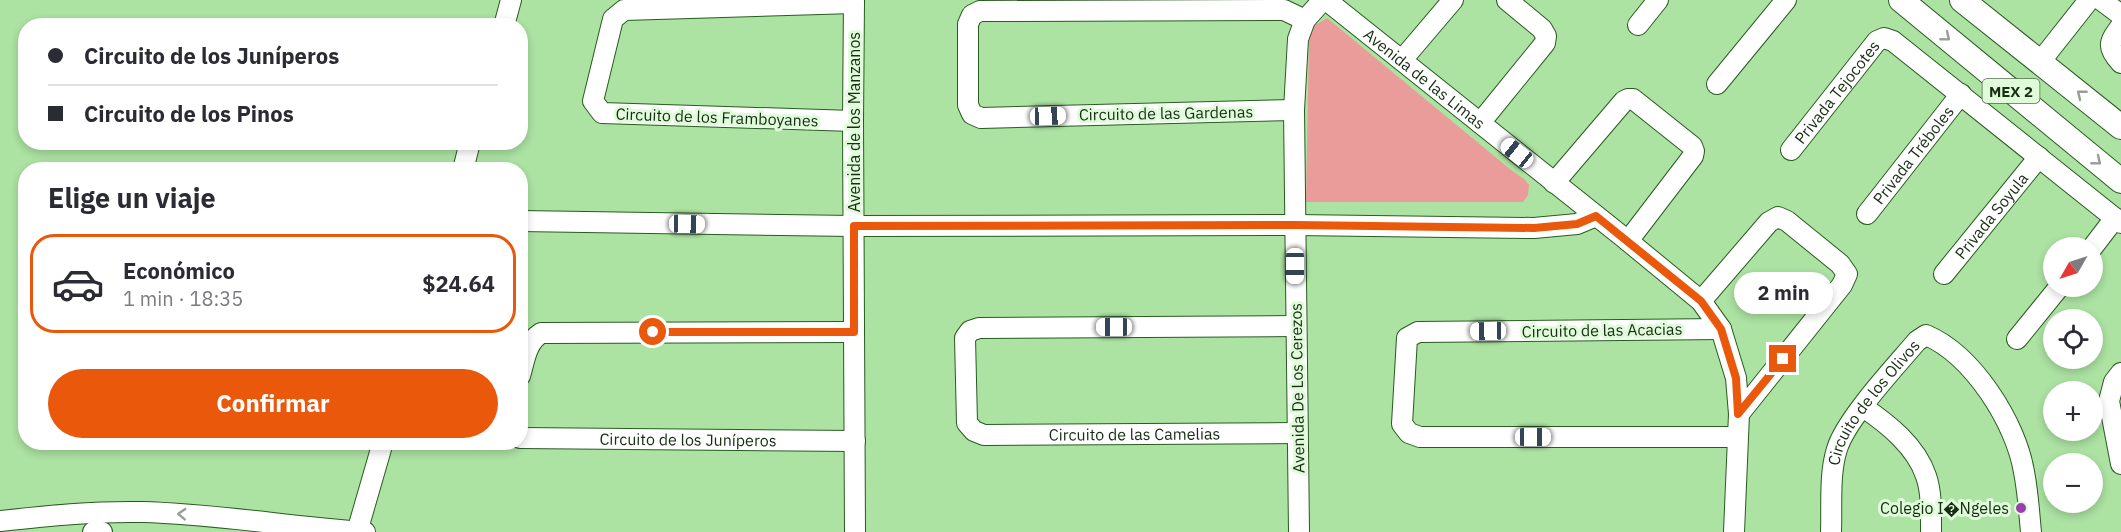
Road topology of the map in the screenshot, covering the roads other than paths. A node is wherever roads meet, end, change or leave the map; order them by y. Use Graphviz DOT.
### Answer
graph roads {
  1 [pos="511,0"];
  2 [pos="1325,0"];
  3 [pos="1453,0"];
  4 [pos="1507,0"];
  5 [pos="1658,0"];
  6 [pos="1786,0"];
  7 [pos="1901,0"];
  8 [pos="1962,0"];
  9 [pos="2088,0"];
  10 [pos="2102,0"];
  11 [pos="854,2"];
  12 [pos="2121,15"];
  13 [pos="506,18"];
  14 [pos="1305,20"];
  15 [pos="1638,25"];
  16 [pos="2121,26"];
  17 [pos="1402,60"];
  18 [pos="2040,62"];
  19 [pos="2121,63"];
  20 [pos="1718,84"];
  21 [pos="1961,94"];
  22 [pos="1294,110"];
  23 [pos="853,121"];
  24 [pos="1480,123"];
  25 [pos="2121,127"];
  26 [pos="1791,150"];
  27 [pos="2039,157"];
  28 [pos="2121,181"];
  29 [pos="1554,183"];
  30 [pos="1867,214"];
  31 [pos="1596,216"];
  32 [pos="528,221"];
  33 [pos="2118,221"];
  34 [pos="1295,225"];
  35 [pos="854,226"];
  36 [pos="2103,237"];
  37 [pos="1628,241"];
  38 [pos="1944,274"];
  39 [pos="2051,297"];
  40 [pos="1701,301"];
  41 [pos="1296,326"];
  42 [pos="1721,329"];
  43 [pos="854,332"];
  44 [pos="2017,339"];
  45 [pos="528,348"];
  46 [pos="2121,373"];
  47 [pos="2116,396"];
  48 [pos="1863,407"];
  49 [pos="1738,414"];
  50 [pos="1297,433"];
  51 [pos="1737,436"];
  52 [pos="528,438"];
  53 [pos="855,441"];
  54 [pos="381,450"];
  55 [pos="2121,464"];
  56 [pos="0,520"];
  57 [pos="211,524"];
  58 [pos="236,526"];
  59 [pos="93,532"];
  60 [pos="102,532"];
  61 [pos="357,532"];
  62 [pos="365,532"];
  63 [pos="855,532"];
  64 [pos="1299,532"];
  65 [pos="1734,532"];
  66 [pos="1831,532"];
  67 [pos="1931,532"];
  68 [pos="2031,532"];
  1 -- 13 [label="street"];
  2 -- 14 [label="street, Avenida De Los Cerezos"];
  2 -- 17 [label="street, Avenida de las Limas"];
  3 -- 17 [label="street"];
  4 -- 24 [label="street"];
  5 -- 15 [label="street"];
  6 -- 20 [label="street"];
  7 -- 28 [label="main road, MEX 2, one-way"];
  8 -- 18 [label="main road, MEX 2"];
  9 -- 18 [label="street"];
  10 -- 12 [label="street"];
  11 -- 23 [label="street, Avenida de los Manzanos"];
  11 -- 23 [label="street, Circuito de los Framboyanes"];
  14 -- 22 [label="street, Avenida De Los Cerezos"];
  14 -- 22 [label="street, Circuito de las Gardenas"];
  16 -- 19 [label="street"];
  17 -- 24 [label="street, Avenida de las Limas"];
  25 -- 18 [label="main road, MEX 2, one-way"];
  21 -- 26 [label="street, Privada Tejocotes"];
  21 -- 27 [label="street"];
  21 -- 30 [label="street, Privada Tréboles"];
  22 -- 34 [label="street, Avenida De Los Cerezos"];
  23 -- 35 [label="street, Avenida de los Manzanos"];
  24 -- 29 [label="street, Avenida de las Limas"];
  27 -- 33 [label="street"];
  27 -- 38 [label="street, Privada Soyula"];
  29 -- 31 [label="street, Avenida de las Limas"];
  29 -- 37 [label="street"];
  31 -- 34 [label="street"];
  31 -- 37 [label="street, Avenida de las Limas"];
  32 -- 35 [label="street"];
  33 -- 36 [label="street"];
  34 -- 35 [label="street"];
  34 -- 41 [label="street, Avenida De Los Cerezos"];
  35 -- 43 [label="street, Avenida de los Manzanos"];
  37 -- 40 [label="street, Avenida de las Limas"];
  39 -- 44 [label="street"];
  40 -- 42 [label="street, Avenida de las Limas"];
  40 -- 49 [label="street"];
  41 -- 50 [label="street, Avenida De Los Cerezos"];
  41 -- 50 [label="street, Circuito de las Camelias"];
  42 -- 49 [label="street, Avenida de las Limas"];
  42 -- 51 [label="street, Circuito de las Acacias"];
  43 -- 45 [label="street"];
  43 -- 53 [label="street, Avenida de los Manzanos"];
  46 -- 47 [label="street"];
  47 -- 55 [label="street"];
  48 -- 66 [label="street, Circuito de los Olivos"];
  48 -- 67 [label="street"];
  48 -- 68 [label="street, Circuito de los Olivos"];
  49 -- 51 [label="street, Avenida de las Limas"];
  50 -- 64 [label="street, Avenida De Los Cerezos"];
  51 -- 65 [label="street, Avenida de las Limas"];
  52 -- 53 [label="street, Circuito de los Juníperos"];
  53 -- 63 [label="street, Avenida de los Manzanos"];
  54 -- 61 [label="street"];
  57 -- 56 [label="street, one-way"];
  57 -- 58 [label="street"];
  58 -- 61 [label="street"];
  59 -- 60 [label="street"];
  61 -- 62 [label="street"];
}
